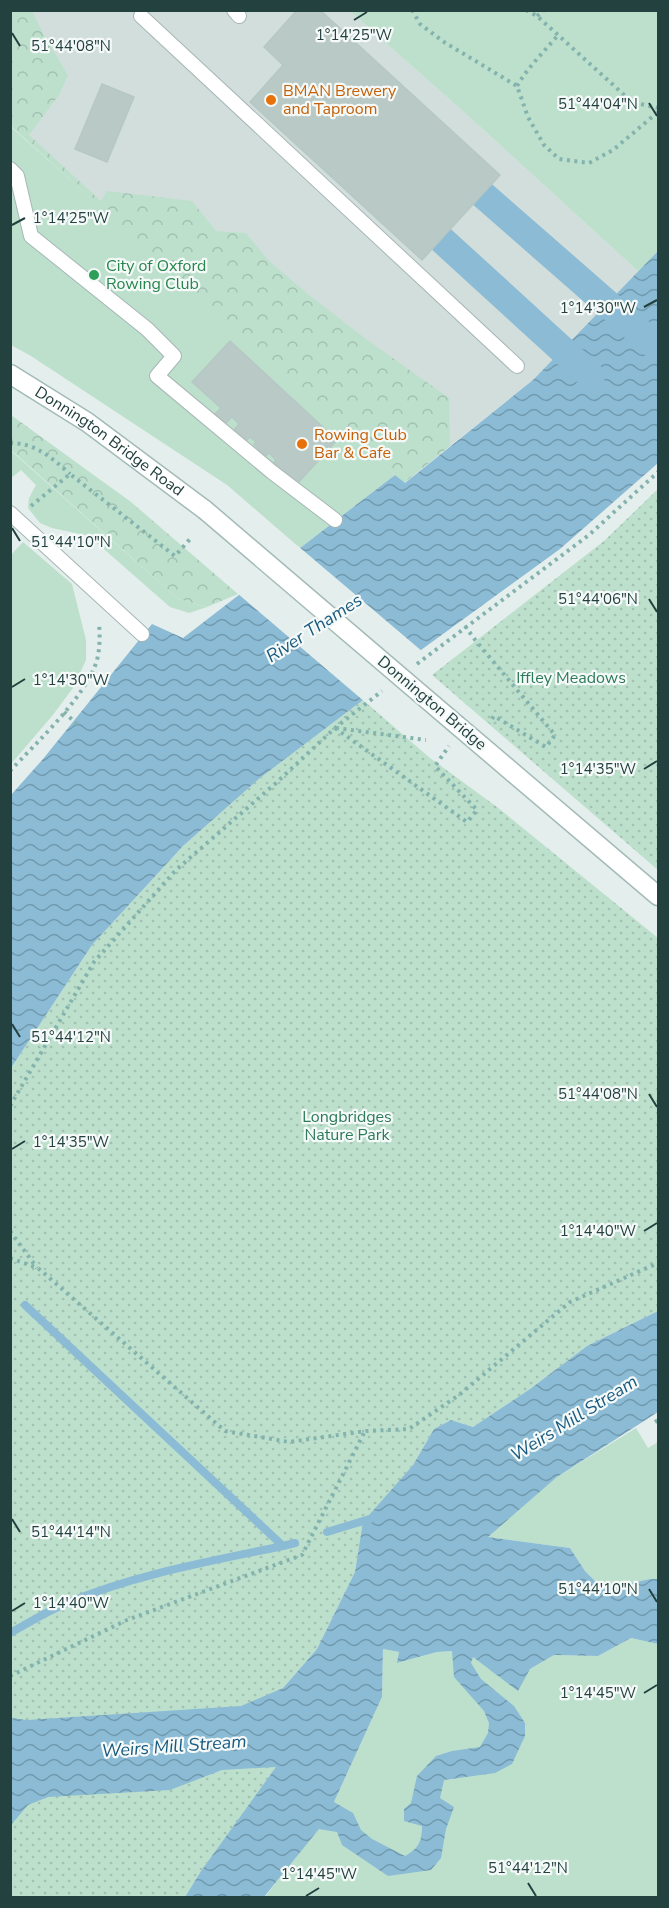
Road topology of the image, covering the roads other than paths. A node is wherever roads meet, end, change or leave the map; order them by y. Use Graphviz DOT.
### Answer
graph roads {
  1 [pos="140,12"];
  2 [pos="10,168"];
  3 [pos="517,366"];
  4 [pos="10,374"];
  5 [pos="206,510"];
  6 [pos="12,518"];
  7 [pos="335,520"];
  8 [pos="142,634"];
  9 [pos="658,896"];
  1 -- 3 [label="lane"];
  2 -- 7 [label="lane"];
  4 -- 5 [label="main road, Donnington Bridge Road"];
  5 -- 9 [label="main road, Donnington Bridge, bridge"];
  6 -- 8 [label="lane"];
}
